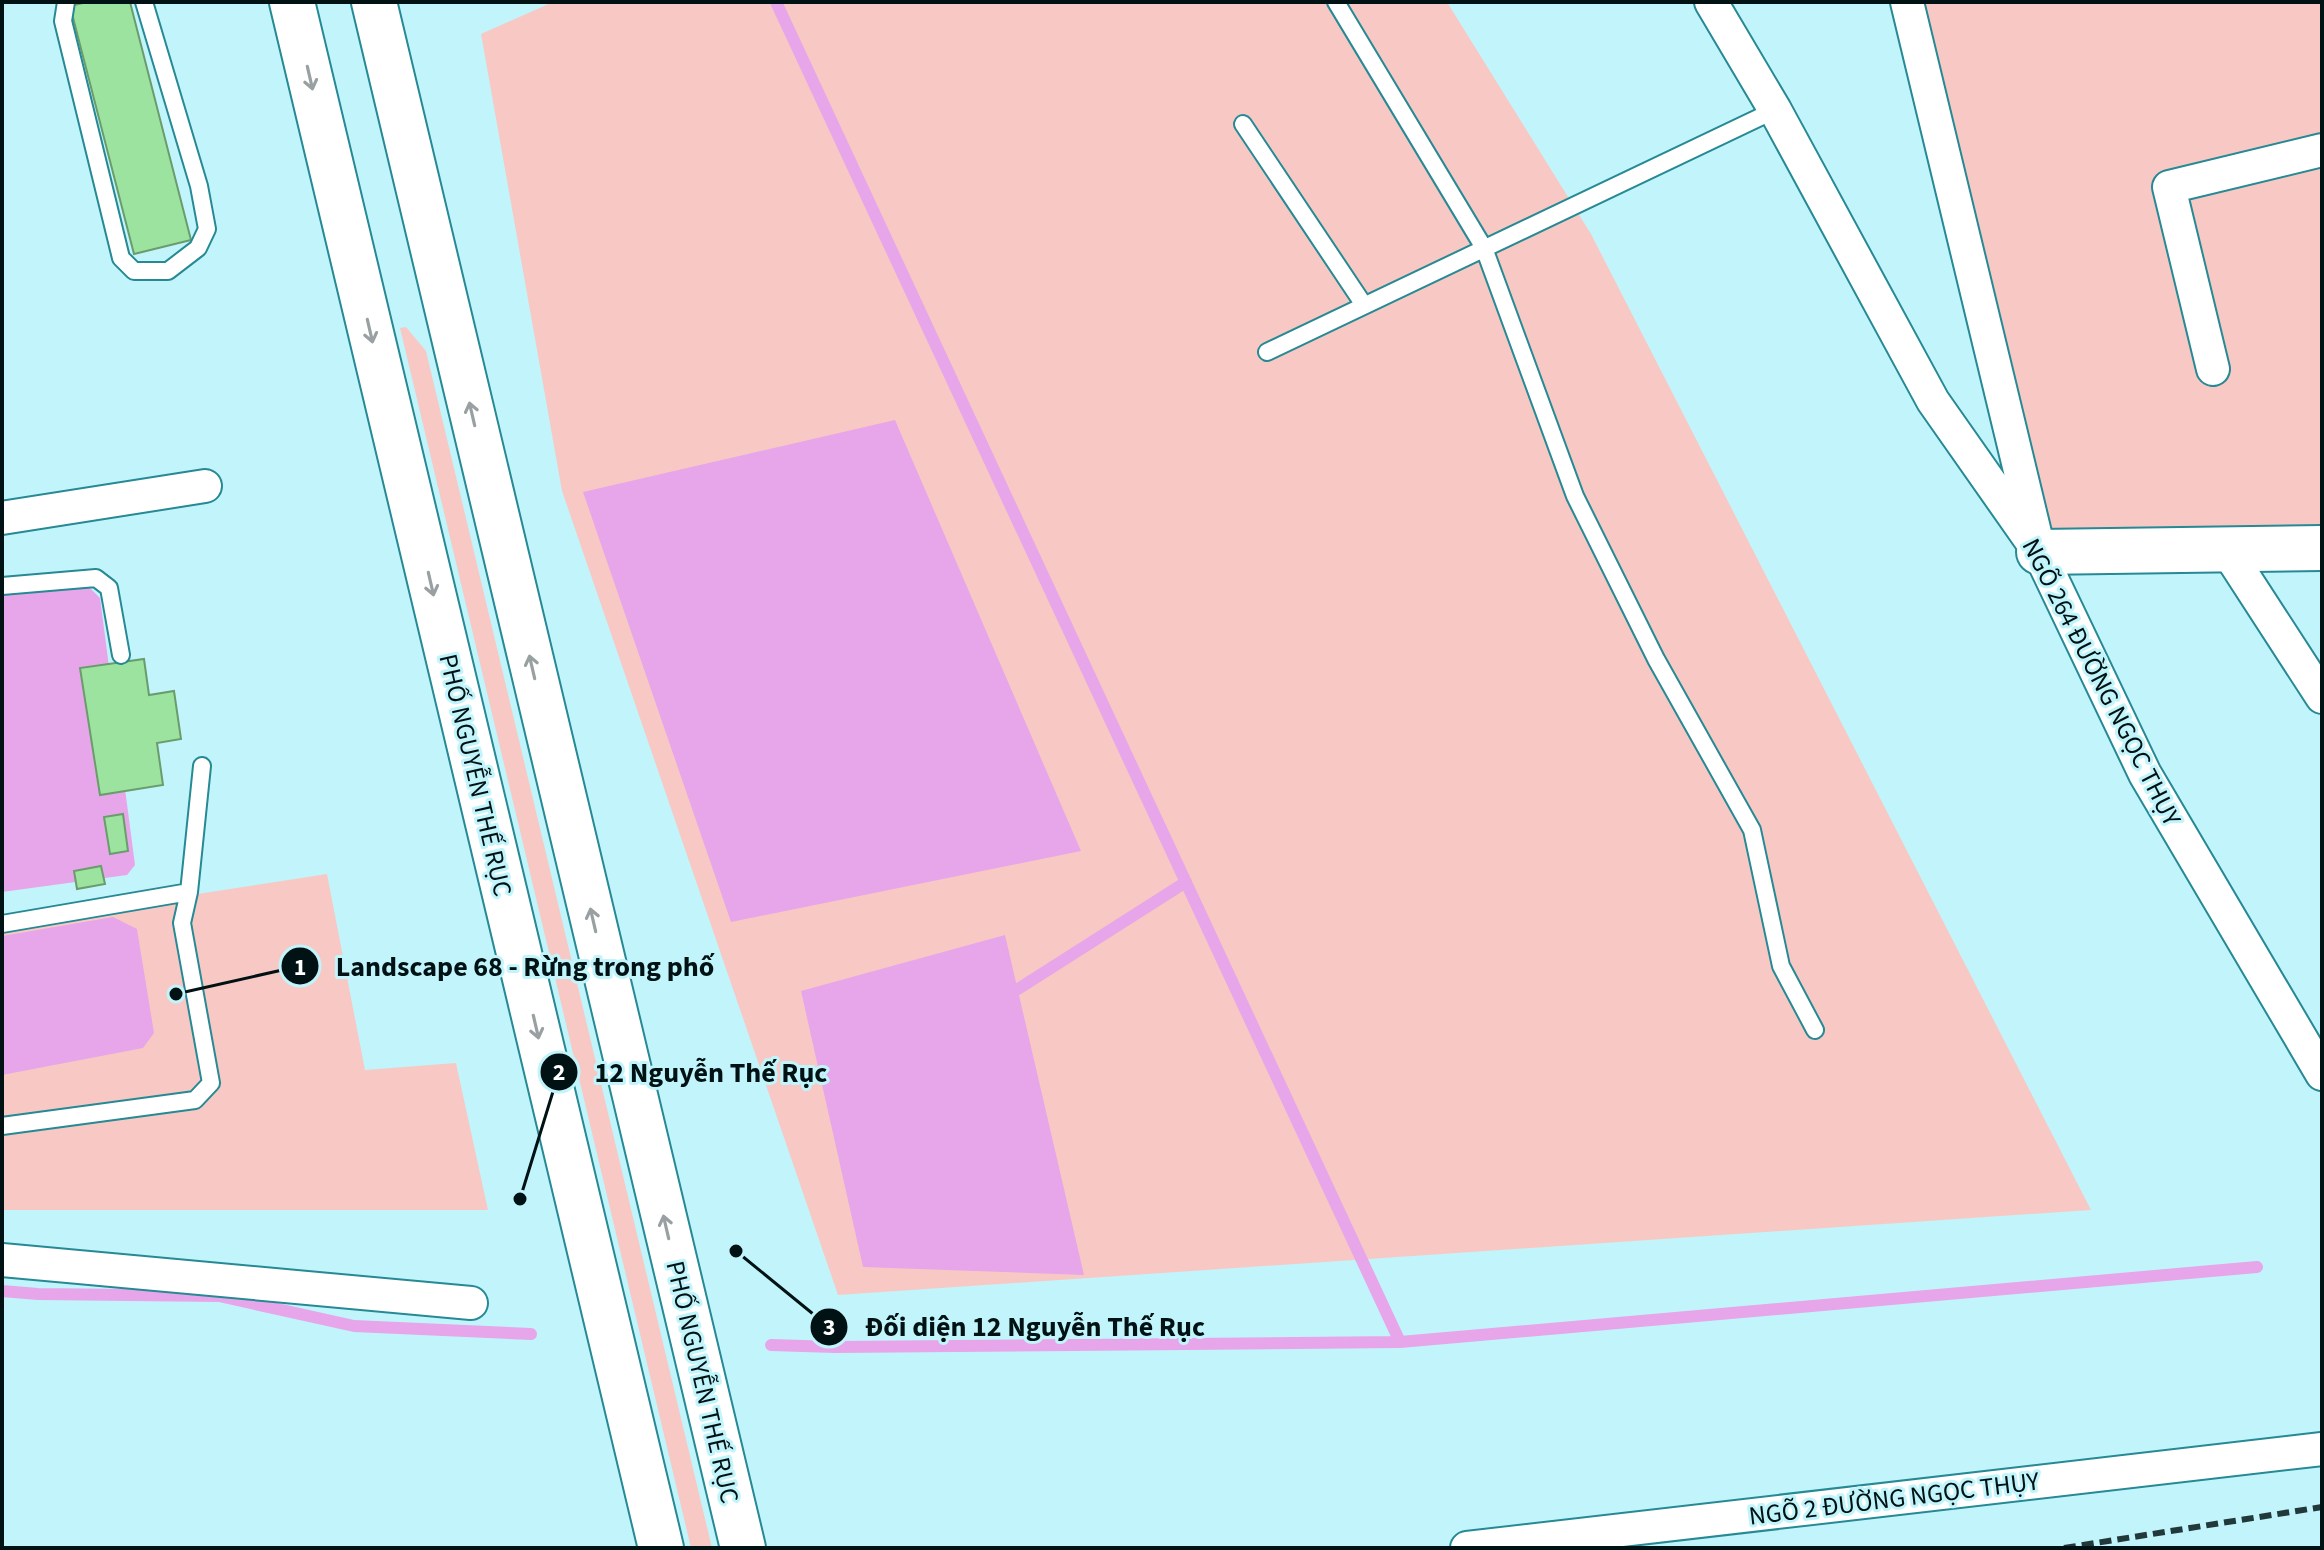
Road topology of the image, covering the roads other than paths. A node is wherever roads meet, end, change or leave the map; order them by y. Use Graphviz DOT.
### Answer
graph roads {
  1 [pos="66,2"];
  2 [pos="144,2"];
  3 [pos="292,2"];
  4 [pos="374,2"];
  5 [pos="1336,2"];
  6 [pos="1711,2"];
  7 [pos="1907,2"];
  8 [pos="1775,110"];
  9 [pos="1243,124"];
  10 [pos="2322,150"];
  11 [pos="1484,248"];
  12 [pos="1364,305"];
  13 [pos="1267,352"];
  14 [pos="2213,369"];
  15 [pos="205,486"];
  16 [pos="2,518"];
  17 [pos="2322,548"];
  18 [pos="2226,549"];
  19 [pos="2039,552"];
  20 [pos="2,586"];
  21 [pos="121,655"];
  22 [pos="2322,697"];
  23 [pos="202,766"];
  24 [pos="189,892"];
  25 [pos="2,924"];
  26 [pos="1815,1030"];
  27 [pos="2322,1074"];
  28 [pos="2,1126"];
  29 [pos="2,1260"];
  30 [pos="471,1303"];
  31 [pos="2322,1449"];
  32 [pos="661,1548"];
  33 [pos="743,1548"];
  34 [pos="1467,1548"];
  1 -- 2 [label="lane"];
  3 -- 32 [label="main road, PHỐ NGUYỄN THẾ RỤC, one-way"];
  33 -- 4 [label="main road, PHỐ NGUYỄN THẾ RỤC, one-way"];
  5 -- 11 [label="lane"];
  6 -- 8 [label="street, NGÕ 264 ĐƯỜNG NGỌC THỤY"];
  7 -- 19 [label="street"];
  8 -- 11 [label="lane"];
  8 -- 19 [label="street, NGÕ 264 ĐƯỜNG NGỌC THỤY"];
  9 -- 12 [label="lane"];
  10 -- 14 [label="street"];
  11 -- 12 [label="lane"];
  11 -- 26 [label="lane"];
  12 -- 13 [label="lane"];
  15 -- 16 [label="street"];
  17 -- 18 [label="main road"];
  18 -- 19 [label="main road"];
  18 -- 22 [label="street"];
  19 -- 27 [label="street, NGÕ 264 ĐƯỜNG NGỌC THỤY"];
  20 -- 21 [label="lane"];
  23 -- 24 [label="lane"];
  24 -- 25 [label="lane"];
  24 -- 28 [label="lane"];
  29 -- 30 [label="street"];
  31 -- 34 [label="street, NGÕ 2 ĐƯỜNG NGỌC THỤY"];
}
